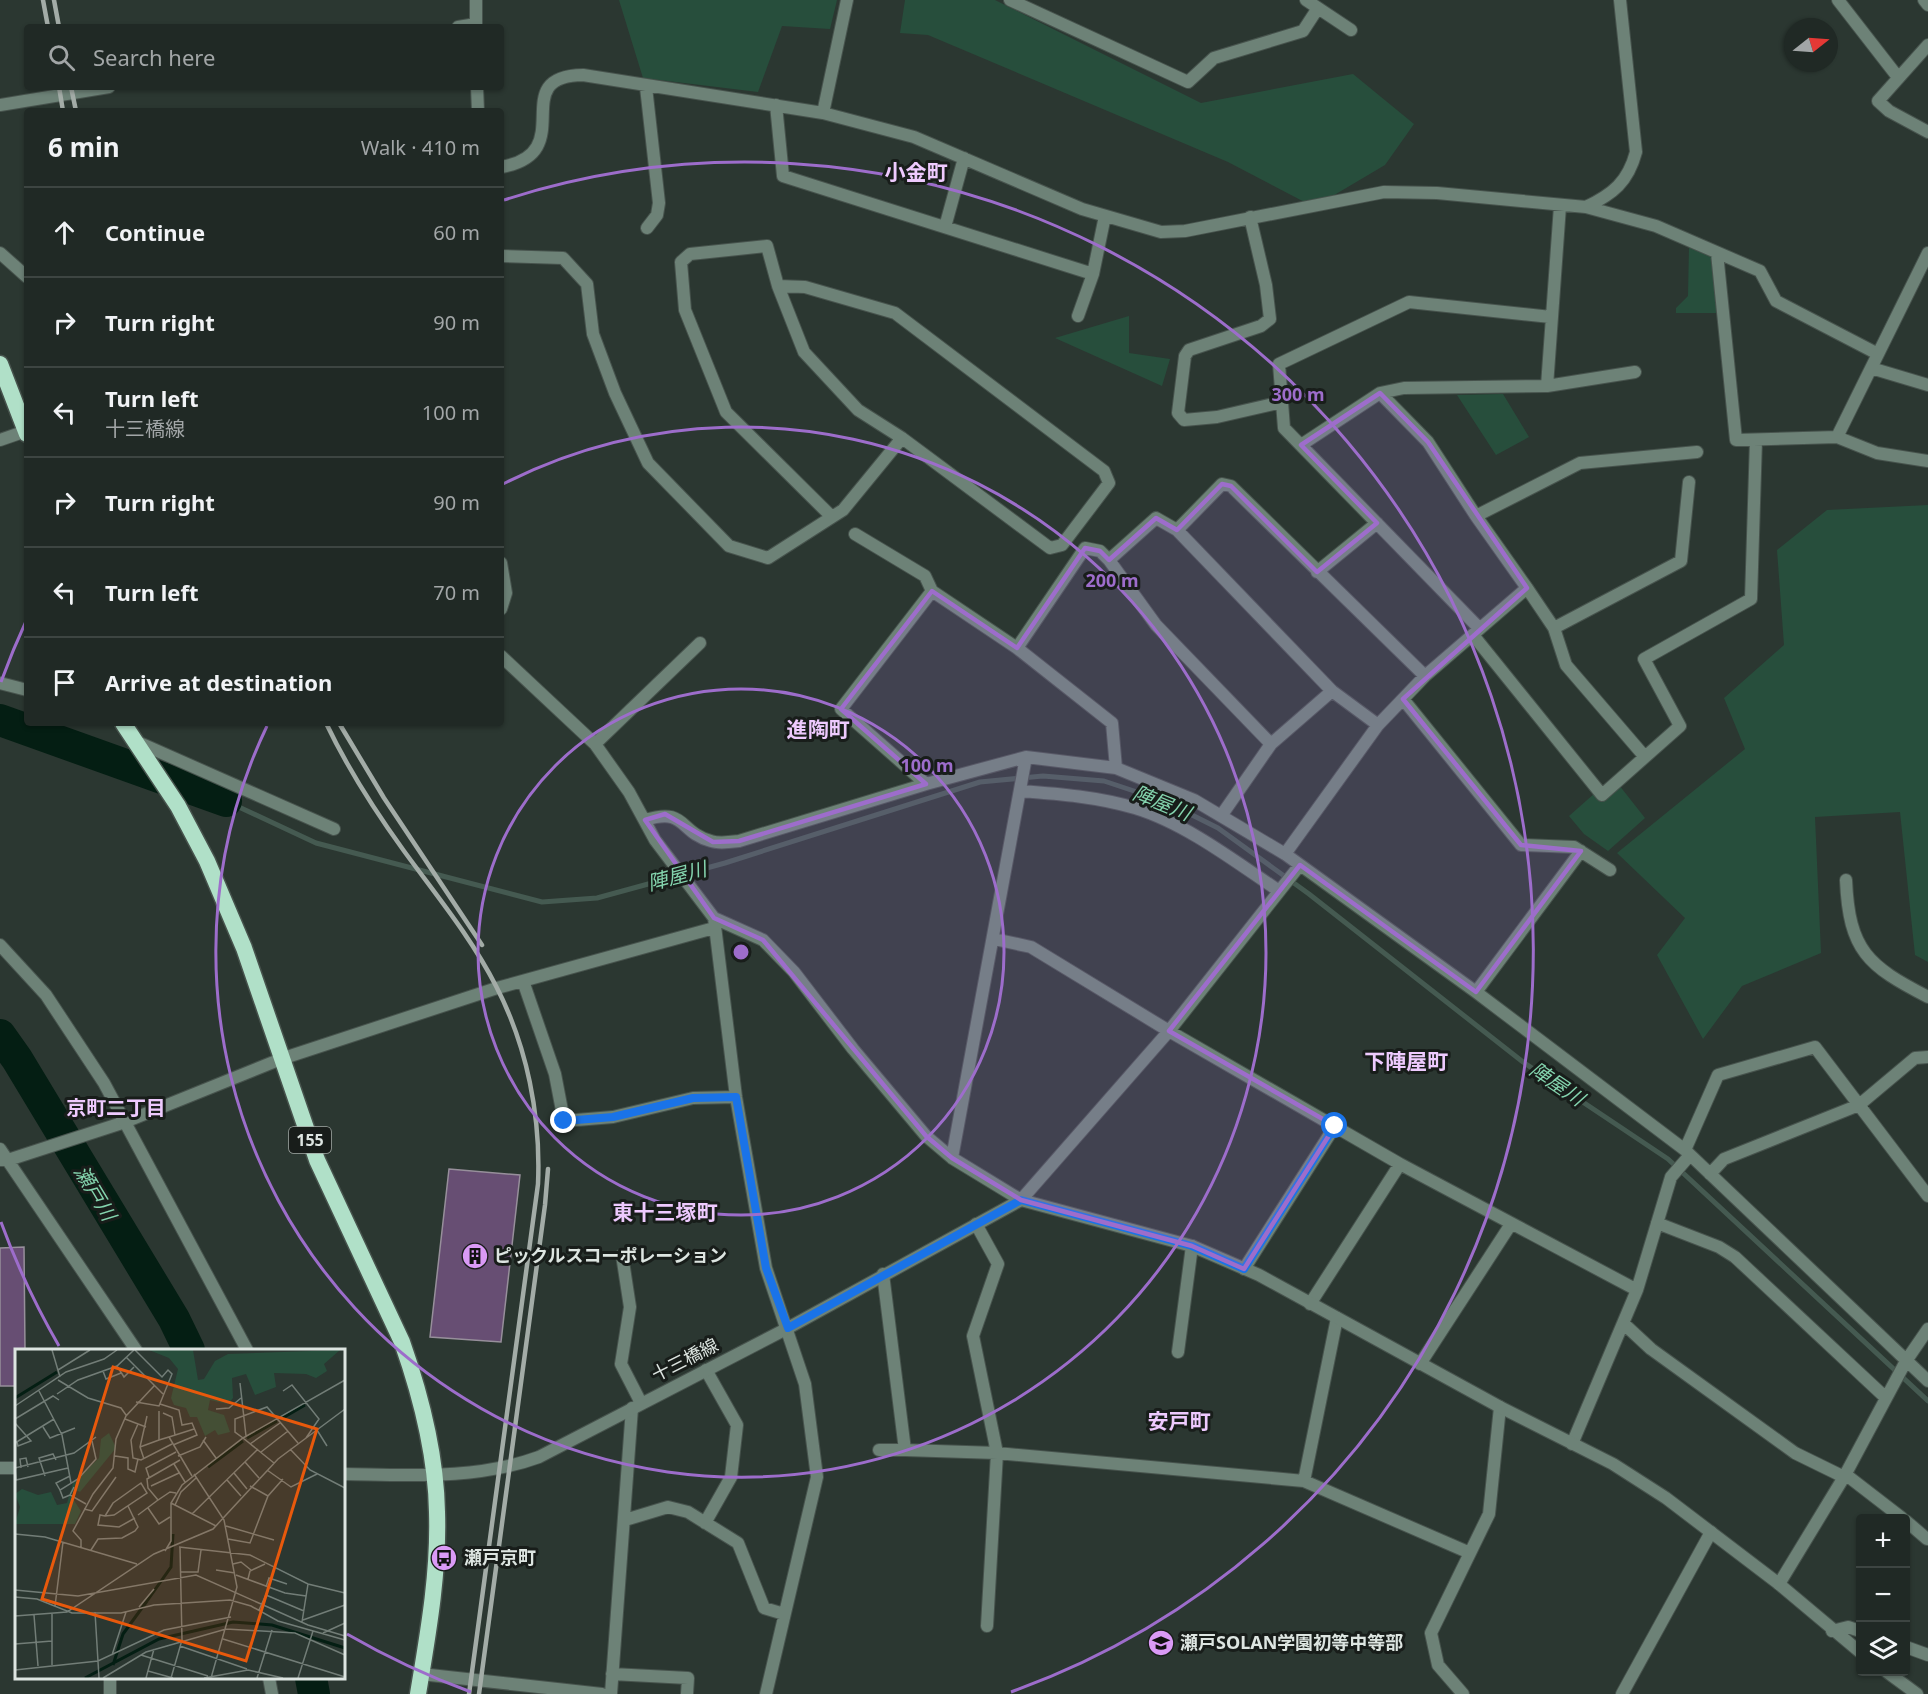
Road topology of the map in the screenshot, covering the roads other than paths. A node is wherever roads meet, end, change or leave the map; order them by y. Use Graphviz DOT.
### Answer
graph roads {
  1 [pos="476,0"];
  2 [pos="847,0"];
  3 [pos="1010,0"];
  4 [pos="1306,0"];
  5 [pos="1620,0"];
  6 [pos="1838,0"];
  7 [pos="1924,0"];
  8 [pos="1928,5"];
  9 [pos="1318,8"];
  10 [pos="476,24"];
  11 [pos="1351,30"];
  12 [pos="1928,45"];
  13 [pos="1897,76"];
  14 [pos="646,87"];
  15 [pos="91,90"];
  16 [pos="477,90"];
  17 [pos="0,105"];
  18 [pos="776,105"];
  19 [pos="478,108"];
  20 [pos="823,113"];
  21 [pos="1928,132"];
  22 [pos="964,159"];
  23 [pos="504,166"];
  24 [pos="1560,206"];
  25 [pos="1586,207"];
  26 [pos="1106,216"];
  27 [pos="1251,217"];
  28 [pos="945,227"];
  29 [pos="646,228"];
  30 [pos="0,253"];
  31 [pos="1717,253"];
  32 [pos="1928,253"];
  33 [pos="504,256"];
  34 [pos="24,274"];
  35 [pos="1093,274"];
  36 [pos="778,286"];
  37 [pos="1078,316"];
  38 [pos="1551,317"];
  39 [pos="1878,354"];
  40 [pos="0,364"];
  41 [pos="1871,368"];
  42 [pos="1635,372"];
  43 [pos="1928,385"];
  44 [pos="1547,386"];
  45 [pos="1380,393"];
  46 [pos="1282,402"];
  47 [pos="24,428"];
  48 [pos="24,434"];
  49 [pos="1837,437"];
  50 [pos="902,438"];
  51 [pos="0,440"];
  52 [pos="1756,440"];
  53 [pos="1301,445"];
  54 [pos="1697,452"];
  55 [pos="1928,461"];
  56 [pos="1689,482"];
  57 [pos="1476,516"];
  58 [pos="832,517"];
  59 [pos="1377,523"];
  60 [pos="1177,530"];
  61 [pos="855,534"];
  62 [pos="1109,560"];
  63 [pos="1317,572"];
  64 [pos="504,581"];
  65 [pos="1527,588"];
  66 [pos="932,591"];
  67 [pos="504,599"];
  68 [pos="1554,628"];
  69 [pos="1476,632"];
  70 [pos="700,643"];
  71 [pos="1017,648"];
  72 [pos="504,659"];
  73 [pos="1425,676"];
  74 [pos="0,683"];
  75 [pos="24,689"];
  76 [pos="1332,691"];
  77 [pos="1403,699"];
  78 [pos="1378,725"];
  79 [pos="125,726"];
  80 [pos="595,744"];
  81 [pos="1271,744"];
  82 [pos="138,745"];
  83 [pos="1645,757"];
  84 [pos="1026,761"];
  85 [pos="1116,768"];
  86 [pos="926,784"];
  87 [pos="1022,788"];
  88 [pos="1221,816"];
  89 [pos="645,820"];
  90 [pos="334,829"];
  91 [pos="1581,851"];
  92 [pos="1285,854"];
  93 [pos="1297,869"];
  94 [pos="1610,870"];
  95 [pos="1846,880"];
  96 [pos="1281,889"];
  97 [pos="714,923"];
  98 [pos="994,939"];
  99 [pos="0,945"];
  100 [pos="523,981"];
  101 [pos="1476,992"];
  102 [pos="1928,997"];
  103 [pos="1169,1031"];
  104 [pos="1928,1057"];
  105 [pos="281,1059"];
  106 [pos="736,1097"];
  107 [pos="1859,1105"];
  108 [pos="125,1122"];
  109 [pos="1335,1126"];
  110 [pos="0,1149"];
  111 [pos="1687,1155"];
  112 [pos="952,1158"];
  113 [pos="4,1160"];
  114 [pos="1400,1164"];
  115 [pos="1710,1173"];
  116 [pos="1928,1196"];
  117 [pos="1021,1200"];
  118 [pos="1657,1223"];
  119 [pos="976,1224"];
  120 [pos="1511,1224"];
  121 [pos="1192,1246"];
  122 [pos="622,1255"];
  123 [pos="1244,1269"];
  124 [pos="883,1274"];
  125 [pos="1636,1290"];
  126 [pos="1310,1304"];
  127 [pos="1338,1318"];
  128 [pos="1623,1323"];
  129 [pos="788,1328"];
  130 [pos="1928,1329"];
  131 [pos="135,1349"];
  132 [pos="246,1349"];
  133 [pos="1178,1352"];
  134 [pos="1420,1364"];
  135 [pos="1904,1364"];
  136 [pos="706,1370"];
  137 [pos="1928,1381"];
  138 [pos="1886,1398"];
  139 [pos="637,1406"];
  140 [pos="1500,1407"];
  141 [pos="1572,1444"];
  142 [pos="879,1450"];
  143 [pos="905,1450"];
  144 [pos="997,1453"];
  145 [pos="345,1474"];
  146 [pos="1845,1475"];
  147 [pos="434,1476"];
  148 [pos="1304,1481"];
  149 [pos="1897,1514"];
  150 [pos="625,1520"];
  151 [pos="705,1522"];
  152 [pos="1910,1525"];
  153 [pos="1711,1532"];
  154 [pos="1927,1539"];
  155 [pos="1470,1553"];
  156 [pos="1779,1584"];
  157 [pos="784,1614"];
  158 [pos="987,1626"];
  159 [pos="1856,1630"];
  160 [pos="1832,1631"];
  161 [pos="1856,1649"];
  162 [pos="1910,1649"];
  163 [pos="1928,1655"];
  164 [pos="421,1674"];
  165 [pos="612,1674"];
  166 [pos="1894,1676"];
  167 [pos="269,1679"];
  168 [pos="546,1692"];
  169 [pos="272,1694"];
  170 [pos="418,1694"];
  171 [pos="603,1694"];
  172 [pos="611,1694"];
  173 [pos="687,1694"];
  174 [pos="766,1694"];
  175 [pos="1463,1694"];
  176 [pos="1622,1694"];
  177 [pos="1917,1694"];
  1 -- 10 [label="street"];
  2 -- 20 [label="street"];
  3 -- 9 [label="street"];
  4 -- 9 [label="street"];
  5 -- 25 [label="street"];
  6 -- 13 [label="street"];
  7 -- 8 [label="street"];
  9 -- 11 [label="street"];
  12 -- 13 [label="street"];
  13 -- 21 [label="street"];
  14 -- 18 [label="street"];
  14 -- 23 [label="street"];
  14 -- 29 [label="street"];
  15 -- 17 [label="street"];
  16 -- 19 [label="street"];
  18 -- 20 [label="street"];
  18 -- 28 [label="street"];
  20 -- 22 [label="street"];
  22 -- 26 [label="street"];
  22 -- 28 [label="street"];
  24 -- 25 [label="street"];
  24 -- 27 [label="street"];
  24 -- 38 [label="street"];
  25 -- 31 [label="street"];
  26 -- 27 [label="street"];
  26 -- 35 [label="street"];
  27 -- 46 [label="street"];
  28 -- 35 [label="street"];
  30 -- 34 [label="street"];
  31 -- 39 [label="street"];
  31 -- 52 [label="street"];
  32 -- 39 [label="street"];
  33 -- 58 [label="street"];
  35 -- 37 [label="street"];
  36 -- 50 [label="street"];
  36 -- 50 [label="street"];
  36 -- 58 [label="street"];
  38 -- 44 [label="street"];
  38 -- 46 [label="street"];
  39 -- 41 [label="street"];
  40 -- 47 [label="highway"];
  41 -- 43 [label="street"];
  41 -- 49 [label="street"];
  42 -- 44 [label="street"];
  44 -- 45 [label="street"];
  45 -- 53 [label="street"];
  45 -- 57 [label="street"];
  46 -- 53 [label="street"];
  48 -- 51 [label="street"];
  49 -- 52 [label="street"];
  49 -- 55 [label="street"];
  50 -- 58 [label="street"];
  52 -- 83 [label="street"];
  53 -- 59 [label="street"];
  54 -- 57 [label="street"];
  56 -- 68 [label="street"];
  57 -- 65 [label="street"];
  59 -- 63 [label="street"];
  59 -- 69 [label="street"];
  60 -- 62 [label="street"];
  60 -- 63 [label="street"];
  60 -- 76 [label="street"];
  61 -- 66 [label="street"];
  62 -- 71 [label="street"];
  62 -- 81 [label="street"];
  63 -- 73 [label="street"];
  64 -- 67 [label="street"];
  65 -- 68 [label="street"];
  65 -- 69 [label="street"];
  66 -- 71 [label="street"];
  66 -- 86 [label="street"];
  68 -- 83 [label="street"];
  69 -- 73 [label="street"];
  69 -- 83 [label="street"];
  70 -- 80 [label="street"];
  71 -- 85 [label="street"];
  72 -- 80 [label="street"];
  73 -- 77 [label="street"];
  74 -- 75 [label="street"];
  76 -- 78 [label="street"];
  76 -- 81 [label="street"];
  77 -- 78 [label="street"];
  77 -- 91 [label="street"];
  78 -- 92 [label="street"];
  79 -- 82 [label="highway, 155"];
  80 -- 89 [label="street"];
  81 -- 88 [label="street"];
  82 -- 90 [label="street"];
  82 -- 105 [label="highway, 155"];
  84 -- 85 [label="street"];
  84 -- 86 [label="street"];
  84 -- 87 [label="street"];
  85 -- 88 [label="street"];
  86 -- 89 [label="street"];
  87 -- 96 [label="street"];
  87 -- 98 [label="street"];
  88 -- 92 [label="street"];
  89 -- 97 [label="street"];
  91 -- 94 [label="street"];
  91 -- 101 [label="street"];
  92 -- 93 [label="street"];
  93 -- 96 [label="street"];
  93 -- 101 [label="street"];
  95 -- 102 [label="street"];
  96 -- 103 [label="street"];
  97 -- 100 [label="street"];
  97 -- 106 [label="street"];
  97 -- 112 [label="street"];
  98 -- 103 [label="street"];
  98 -- 112 [label="street"];
  99 -- 108 [label="street"];
  100 -- 105 [label="street"];
  100 -- 106 [label="street"];
  101 -- 111 [label="street"];
  103 -- 109 [label="street"];
  103 -- 117 [label="street"];
  104 -- 107 [label="street"];
  105 -- 108 [label="street"];
  105 -- 147 [label="highway, 155"];
  106 -- 129 [label="street"];
  107 -- 111 [label="street"];
  107 -- 115 [label="street"];
  107 -- 116 [label="street"];
  108 -- 113 [label="street"];
  108 -- 132 [label="street"];
  109 -- 114 [label="street"];
  109 -- 123 [label="street"];
  110 -- 113 [label="street"];
  111 -- 115 [label="street"];
  111 -- 118 [label="street"];
  112 -- 117 [label="street"];
  113 -- 131 [label="street"];
  114 -- 120 [label="street"];
  114 -- 126 [label="street"];
  115 -- 135 [label="street"];
  117 -- 119 [label="street, 十三橋線"];
  117 -- 121 [label="street"];
  118 -- 125 [label="street"];
  118 -- 138 [label="street"];
  119 -- 124 [label="street, 十三橋線"];
  119 -- 144 [label="street"];
  120 -- 125 [label="street"];
  120 -- 134 [label="street"];
  121 -- 123 [label="street"];
  121 -- 133 [label="street"];
  122 -- 139 [label="street"];
  123 -- 126 [label="street"];
  124 -- 129 [label="street, 十三橋線"];
  124 -- 143 [label="street"];
  125 -- 128 [label="street"];
  126 -- 127 [label="street"];
  127 -- 134 [label="street"];
  127 -- 148 [label="street"];
  128 -- 141 [label="street"];
  128 -- 146 [label="street"];
  129 -- 136 [label="street, 十三橋線"];
  129 -- 157 [label="street"];
  130 -- 135 [label="street"];
  134 -- 140 [label="street"];
  135 -- 137 [label="street"];
  135 -- 138 [label="street"];
  136 -- 139 [label="street, 十三橋線"];
  136 -- 151 [label="street"];
  138 -- 146 [label="street"];
  139 -- 147 [label="street, 十三橋線"];
  139 -- 150 [label="street"];
  140 -- 141 [label="street"];
  140 -- 155 [label="street"];
  141 -- 153 [label="street"];
  142 -- 143 [label="street"];
  143 -- 144 [label="street"];
  144 -- 148 [label="street"];
  144 -- 158 [label="street"];
  145 -- 147 [label="street, 十三橋線"];
  146 -- 149 [label="street"];
  146 -- 156 [label="street"];
  147 -- 164 [label="highway, 155"];
  148 -- 155 [label="street"];
  150 -- 151 [label="street"];
  150 -- 165 [label="street"];
  151 -- 157 [label="street"];
  152 -- 154 [label="street"];
  153 -- 156 [label="street"];
  153 -- 176 [label="street"];
  155 -- 175 [label="street"];
  156 -- 160 [label="street"];
  157 -- 174 [label="street"];
  159 -- 160 [label="street"];
  160 -- 161 [label="street"];
  162 -- 163 [label="street"];
  164 -- 168 [label="street"];
  164 -- 170 [label="highway, 155"];
  165 -- 172 [label="street"];
  165 -- 173 [label="street"];
  166 -- 177 [label="street"];
  167 -- 169 [label="street"];
  168 -- 171 [label="street"];
}
